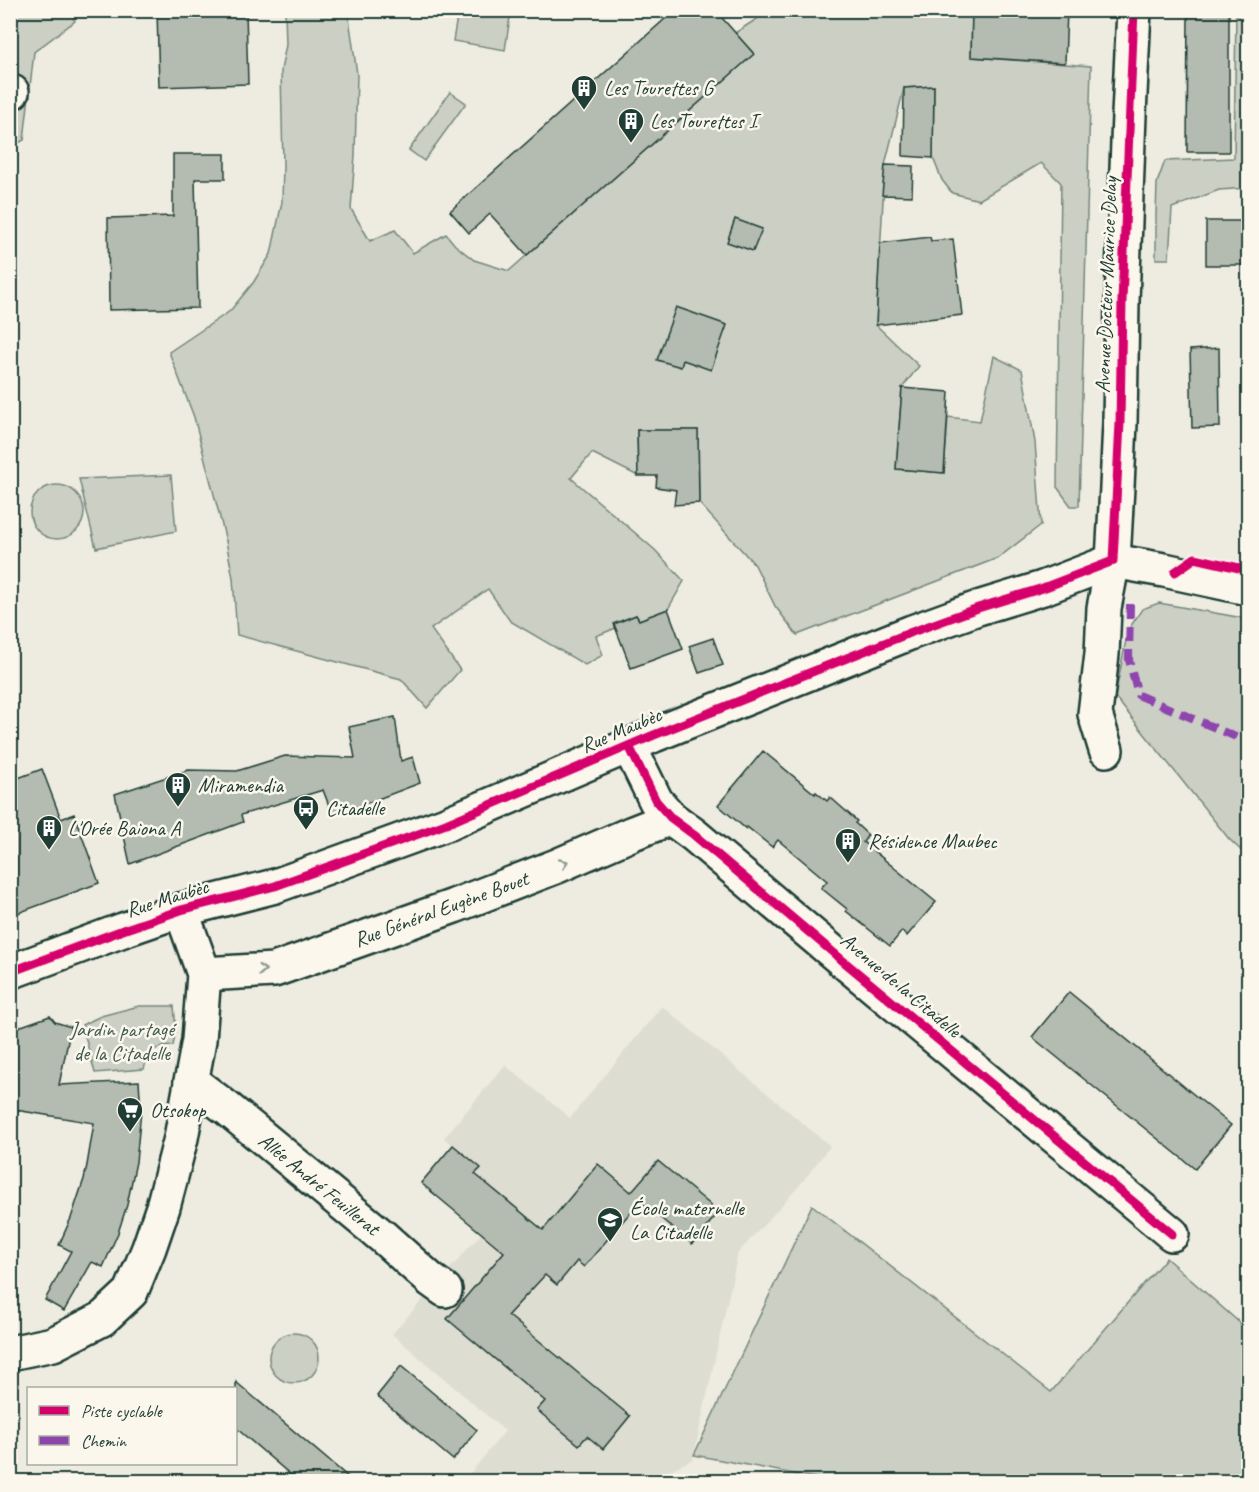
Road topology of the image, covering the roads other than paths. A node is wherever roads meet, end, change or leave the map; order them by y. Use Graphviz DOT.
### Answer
graph roads {
  1 [pos="1134,10"];
  2 [pos="1113,561"];
  3 [pos="1248,588"];
  4 [pos="629,747"];
  5 [pos="1106,750"];
  6 [pos="671,818"];
  7 [pos="182,910"];
  8 [pos="10,972"];
  9 [pos="204,974"];
  10 [pos="191,1081"];
  11 [pos="1172,1234"];
  12 [pos="445,1290"];
  13 [pos="10,1353"];
  1 -- 2 [label="street, Avenue Docteur Maurice Delay"];
  2 -- 3 [label="street"];
  2 -- 4 [label="street, Rue Maubèc"];
  2 -- 5 [label="street, Avenue Docteur Maurice Delay"];
  4 -- 6 [label="street, Avenue de la Citadelle"];
  4 -- 7 [label="street, Rue Maubèc"];
  9 -- 6 [label="street, Rue Général Eugène Bouet, one-way"];
  6 -- 11 [label="street, Avenue de la Citadelle"];
  7 -- 8 [label="street, Rue Maubèc"];
  7 -- 9 [label="street"];
  9 -- 10 [label="street"];
  10 -- 12 [label="street, Allée André Feuillerat"];
  10 -- 13 [label="street"];
}
